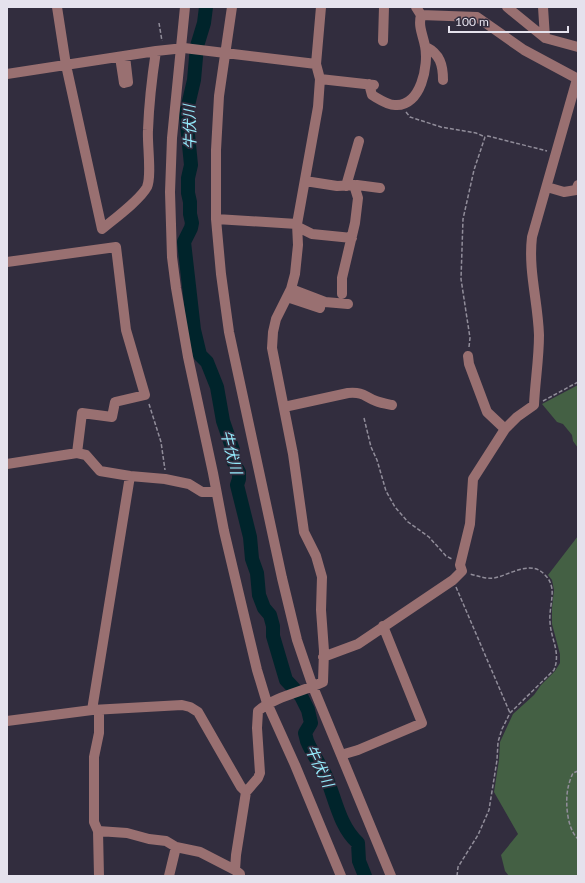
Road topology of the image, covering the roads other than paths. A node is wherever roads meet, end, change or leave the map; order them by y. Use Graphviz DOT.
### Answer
graph roads {
  1 [pos="57,7"];
  2 [pos="185,7"];
  3 [pos="232,7"];
  4 [pos="321,7"];
  5 [pos="384,7"];
  6 [pos="507,7"];
  7 [pos="543,7"];
  8 [pos="418,11"];
  9 [pos="386,36"];
  10 [pos="545,38"];
  11 [pos="426,46"];
  12 [pos="578,47"];
  13 [pos="182,48"];
  14 [pos="156,51"];
  15 [pos="222,53"];
  16 [pos="316,64"];
  17 [pos="66,65"];
  18 [pos="7,74"];
  19 [pos="320,79"];
  20 [pos="578,79"];
  21 [pos="443,80"];
  22 [pos="359,141"];
  23 [pos="305,181"];
  24 [pos="350,185"];
  25 [pos="578,185"];
  26 [pos="547,187"];
  27 [pos="380,188"];
  28 [pos="216,219"];
  29 [pos="297,226"];
  30 [pos="352,238"];
  31 [pos="7,262"];
  32 [pos="289,293"];
  33 [pos="342,294"];
  34 [pos="348,304"];
  35 [pos="320,308"];
  36 [pos="468,356"];
  37 [pos="392,405"];
  38 [pos="284,407"];
  39 [pos="505,429"];
  40 [pos="77,453"];
  41 [pos="7,464"];
  42 [pos="130,476"];
  43 [pos="216,492"];
  44 [pos="383,626"];
  45 [pos="323,657"];
  46 [pos="310,688"];
  47 [pos="271,702"];
  48 [pos="95,710"];
  49 [pos="7,721"];
  50 [pos="341,755"];
  51 [pos="246,792"];
  52 [pos="98,831"];
  53 [pos="176,847"];
  54 [pos="237,873"];
  55 [pos="99,876"];
  56 [pos="169,876"];
  57 [pos="341,876"];
  58 [pos="391,876"];
  1 -- 17 [label="street"];
  2 -- 13 [label="street"];
  3 -- 15 [label="street"];
  4 -- 16 [label="street"];
  5 -- 9 [label="street"];
  6 -- 10 [label="street"];
  7 -- 10 [label="street"];
  8 -- 11 [label="street"];
  8 -- 20 [label="street"];
  10 -- 12 [label="street"];
  11 -- 19 [label="street"];
  11 -- 21 [label="street"];
  13 -- 14 [label="street"];
  13 -- 15 [label="street"];
  13 -- 43 [label="street"];
  14 -- 17 [label="street"];
  14 -- 17 [label="street"];
  15 -- 16 [label="street"];
  15 -- 28 [label="street"];
  16 -- 19 [label="street"];
  17 -- 18 [label="street"];
  19 -- 23 [label="street"];
  20 -- 26 [label="street"];
  22 -- 24 [label="street"];
  23 -- 24 [label="street"];
  23 -- 29 [label="street"];
  24 -- 27 [label="street"];
  24 -- 30 [label="street"];
  25 -- 26 [label="street"];
  26 -- 39 [label="street"];
  28 -- 29 [label="street"];
  28 -- 46 [label="street"];
  29 -- 30 [label="street"];
  29 -- 32 [label="street"];
  30 -- 33 [label="street"];
  31 -- 40 [label="street"];
  32 -- 34 [label="street"];
  32 -- 35 [label="street"];
  32 -- 38 [label="street"];
  36 -- 39 [label="street"];
  37 -- 38 [label="street"];
  38 -- 45 [label="street"];
  39 -- 44 [label="street"];
  40 -- 41 [label="street"];
  40 -- 42 [label="street"];
  42 -- 43 [label="street"];
  42 -- 48 [label="street"];
  43 -- 47 [label="street"];
  44 -- 45 [label="street"];
  44 -- 50 [label="street"];
  45 -- 46 [label="street"];
  46 -- 47 [label="street"];
  46 -- 50 [label="street"];
  47 -- 51 [label="street"];
  47 -- 57 [label="street"];
  48 -- 49 [label="street"];
  48 -- 51 [label="street"];
  48 -- 52 [label="street"];
  50 -- 58 [label="street"];
  51 -- 54 [label="street"];
  52 -- 53 [label="street"];
  52 -- 55 [label="street"];
  53 -- 54 [label="street"];
  53 -- 56 [label="street"];
}
